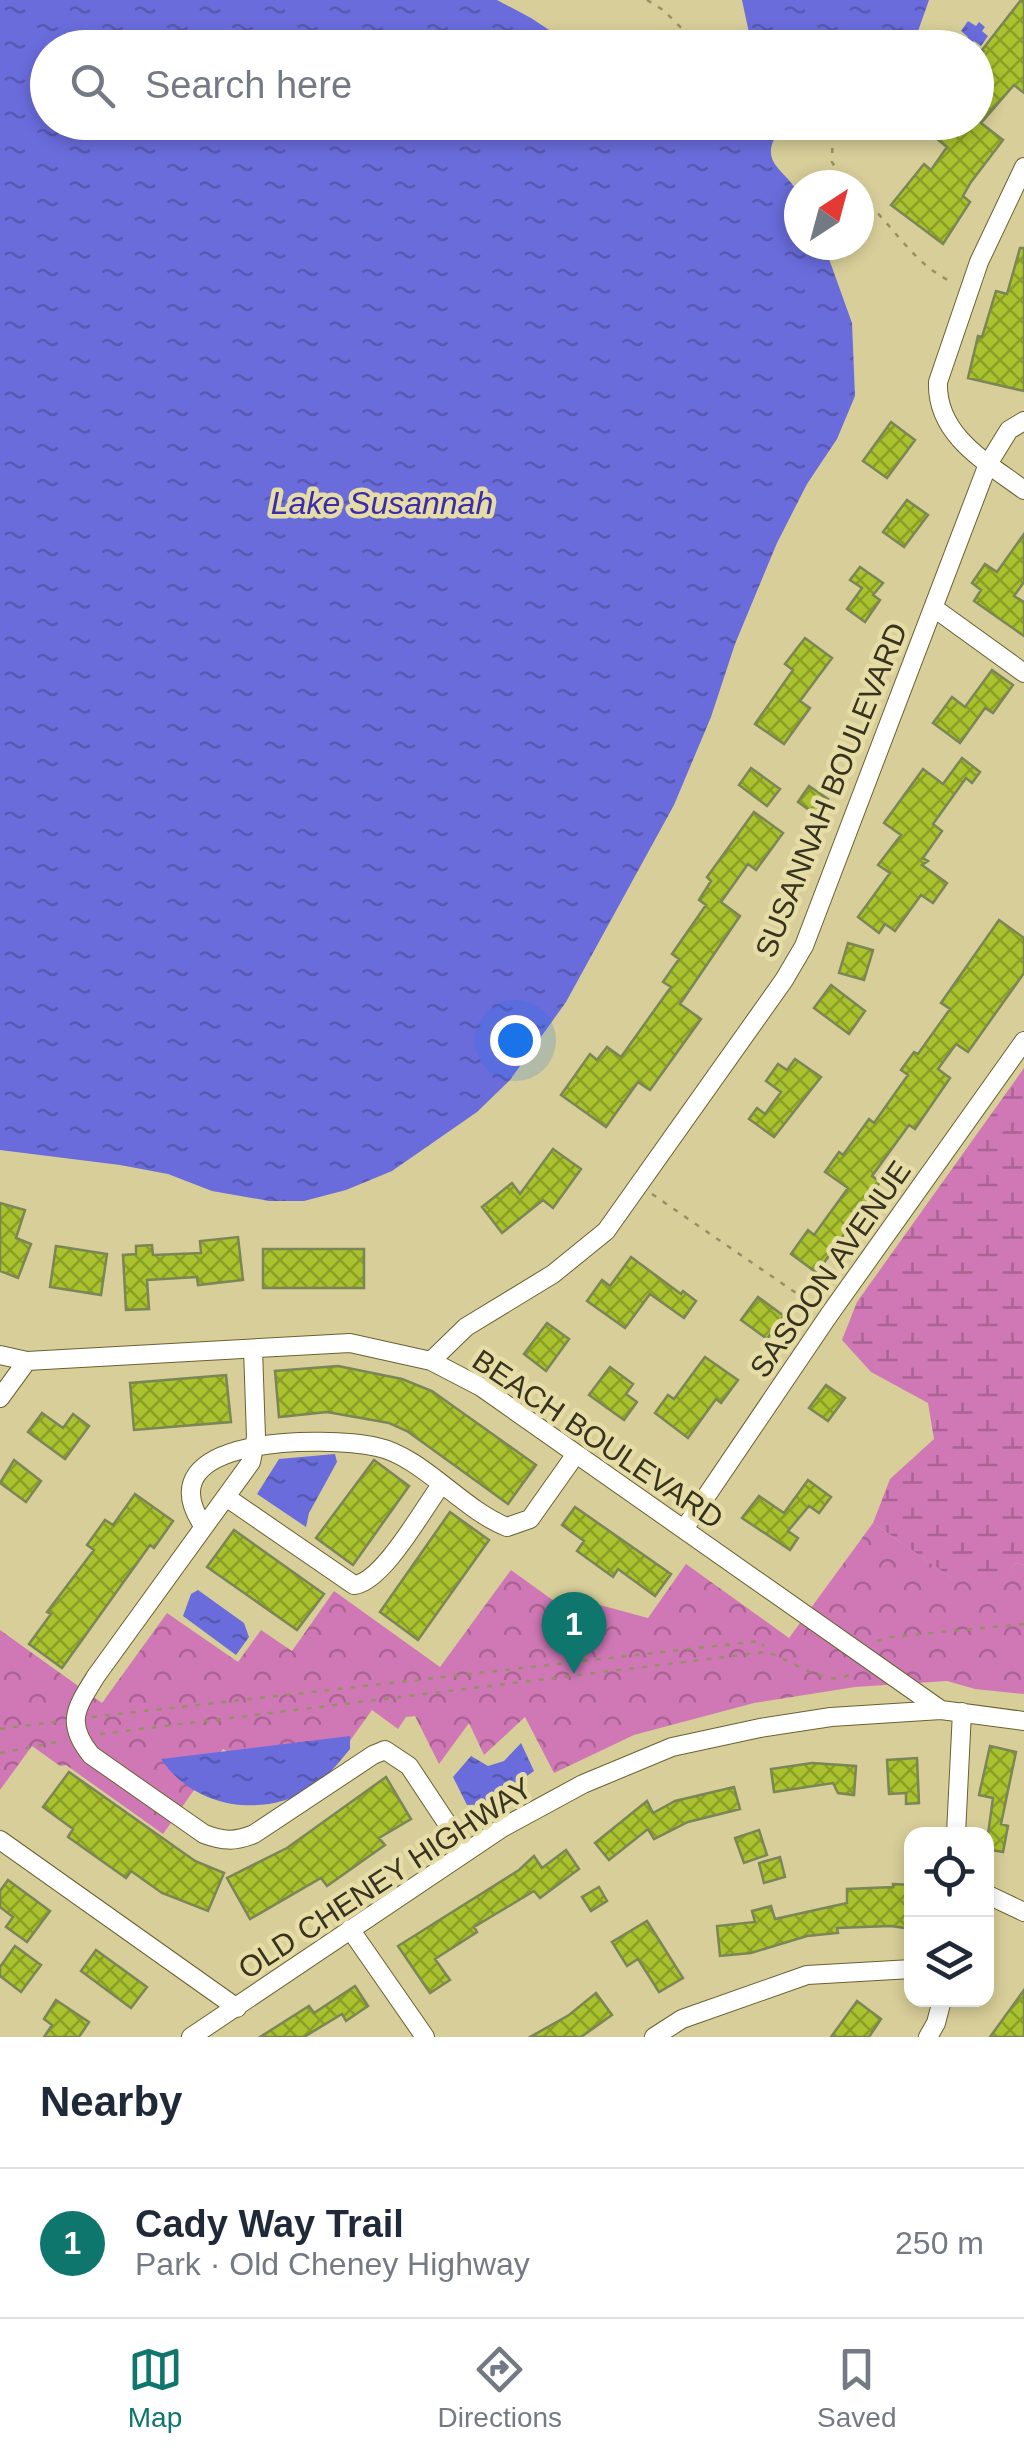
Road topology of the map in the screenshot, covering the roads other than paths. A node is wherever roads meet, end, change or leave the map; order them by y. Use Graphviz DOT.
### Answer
graph roads {
  1 [pos="1024,167"];
  2 [pos="1024,421"];
  3 [pos="988,464"];
  4 [pos="1024,490"];
  5 [pos="934,608"];
  6 [pos="1024,673"];
  7 [pos="1024,1041"];
  8 [pos="253,1349"];
  9 [pos="0,1355"];
  10 [pos="431,1361"];
  11 [pos="27,1362"];
  12 [pos="0,1398"];
  13 [pos="255,1447"];
  14 [pos="576,1454"];
  15 [pos="441,1484"];
  16 [pos="226,1497"];
  17 [pos="204,1527"];
  18 [pos="684,1530"];
  19 [pos="942,1710"];
  20 [pos="962,1712"];
  21 [pos="1024,1721"];
  22 [pos="956,1827"];
  23 [pos="0,1840"];
  24 [pos="466,1852"];
  25 [pos="994,1898"];
  26 [pos="1024,1912"];
  27 [pos="350,1930"];
  28 [pos="904,1969"];
  29 [pos="940,2007"];
  30 [pos="236,2008"];
  31 [pos="191,2037"];
  32 [pos="424,2037"];
  33 [pos="654,2037"];
  34 [pos="928,2037"];
  1 -- 3 [label="street"];
  2 -- 3 [label="street, SUSANNAH BOULEVARD"];
  3 -- 4 [label="street"];
  3 -- 5 [label="street, SUSANNAH BOULEVARD"];
  5 -- 6 [label="street"];
  5 -- 10 [label="street, SUSANNAH BOULEVARD"];
  7 -- 18 [label="street, SASOON AVENUE"];
  8 -- 10 [label="street, BEACH BOULEVARD"];
  8 -- 11 [label="street, BEACH BOULEVARD"];
  8 -- 13 [label="street"];
  9 -- 11 [label="street, BEACH BOULEVARD"];
  10 -- 14 [label="street, BEACH BOULEVARD"];
  11 -- 12 [label="street"];
  13 -- 15 [label="street"];
  13 -- 16 [label="street"];
  13 -- 17 [label="street"];
  14 -- 15 [label="street"];
  14 -- 18 [label="street, BEACH BOULEVARD"];
  15 -- 16 [label="street"];
  16 -- 17 [label="street"];
  17 -- 24 [label="street"];
  18 -- 19 [label="street, BEACH BOULEVARD"];
  19 -- 20 [label="street, OLD CHENEY HIGHWAY"];
  19 -- 24 [label="street, OLD CHENEY HIGHWAY"];
  20 -- 21 [label="street, OLD CHENEY HIGHWAY"];
  20 -- 22 [label="street"];
  23 -- 30 [label="street"];
  24 -- 27 [label="street, OLD CHENEY HIGHWAY"];
  25 -- 26 [label="street"];
  27 -- 30 [label="street, OLD CHENEY HIGHWAY"];
  27 -- 32 [label="street"];
  28 -- 33 [label="street"];
  29 -- 34 [label="street"];
  30 -- 31 [label="street, OLD CHENEY HIGHWAY"];
}
